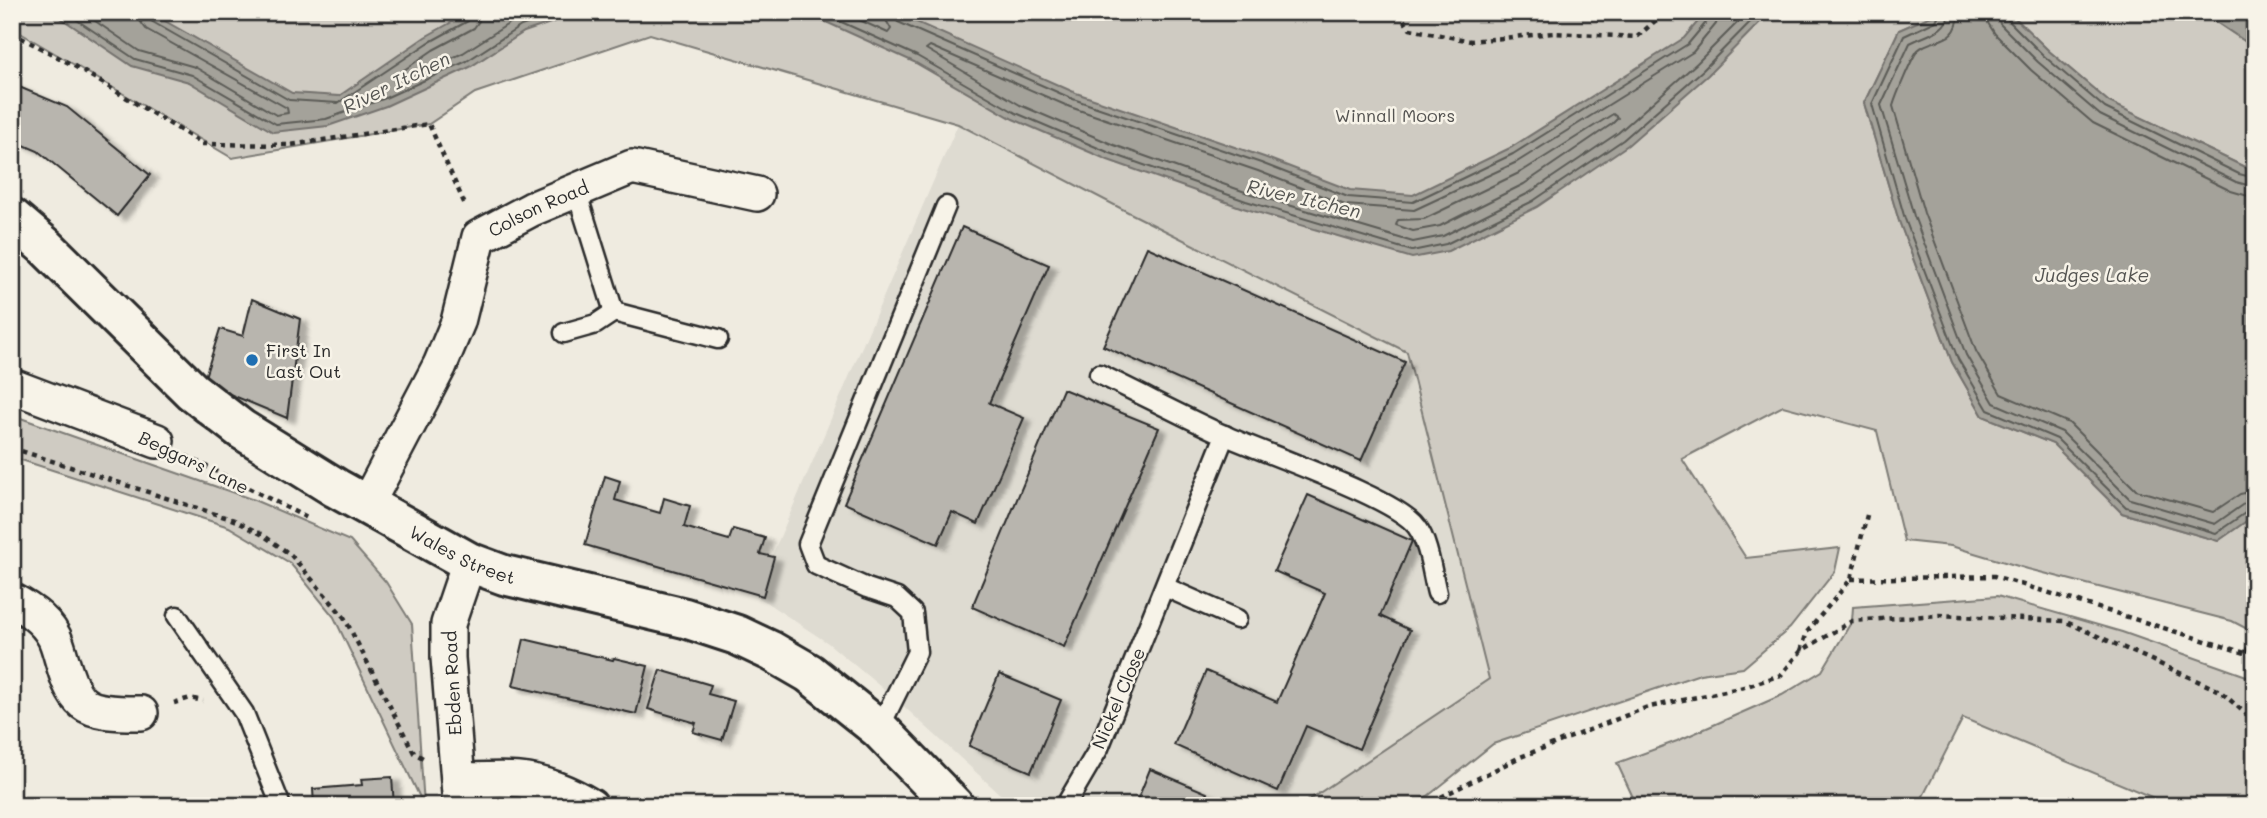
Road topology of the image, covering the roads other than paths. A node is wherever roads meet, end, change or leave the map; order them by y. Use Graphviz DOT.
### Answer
graph roads {
  1 [pos="576,190"];
  2 [pos="757,194"];
  3 [pos="946,206"];
  4 [pos="12,218"];
  5 [pos="614,312"];
  6 [pos="564,333"];
  7 [pos="718,339"];
  8 [pos="1099,373"];
  9 [pos="12,387"];
  10 [pos="1224,435"];
  11 [pos="157,442"];
  12 [pos="367,504"];
  13 [pos="469,562"];
  14 [pos="1165,587"];
  15 [pos="1437,593"];
  16 [pos="12,600"];
  17 [pos="177,615"];
  18 [pos="1237,619"];
  19 [pos="141,713"];
  20 [pos="879,729"];
  21 [pos="459,792"];
  22 [pos="944,802"];
  23 [pos="281,806"];
  24 [pos="591,806"];
  25 [pos="1065,806"];
  1 -- 2 [label="street, Colson Road"];
  1 -- 5 [label="lane"];
  1 -- 12 [label="street, Colson Road"];
  3 -- 20 [label="lane"];
  4 -- 12 [label="street, Wales Street"];
  5 -- 6 [label="lane"];
  5 -- 7 [label="lane"];
  8 -- 10 [label="lane"];
  9 -- 11 [label="street, Beggars Lane"];
  10 -- 14 [label="lane, Nickel Close"];
  10 -- 15 [label="lane"];
  12 -- 13 [label="street, Wales Street"];
  13 -- 20 [label="street, Wales Street"];
  13 -- 21 [label="street, Ebden Road"];
  14 -- 18 [label="lane"];
  14 -- 25 [label="lane, Nickel Close"];
  16 -- 19 [label="street"];
  17 -- 23 [label="lane"];
  20 -- 22 [label="street, Wales Street"];
  21 -- 24 [label="street"];
}
